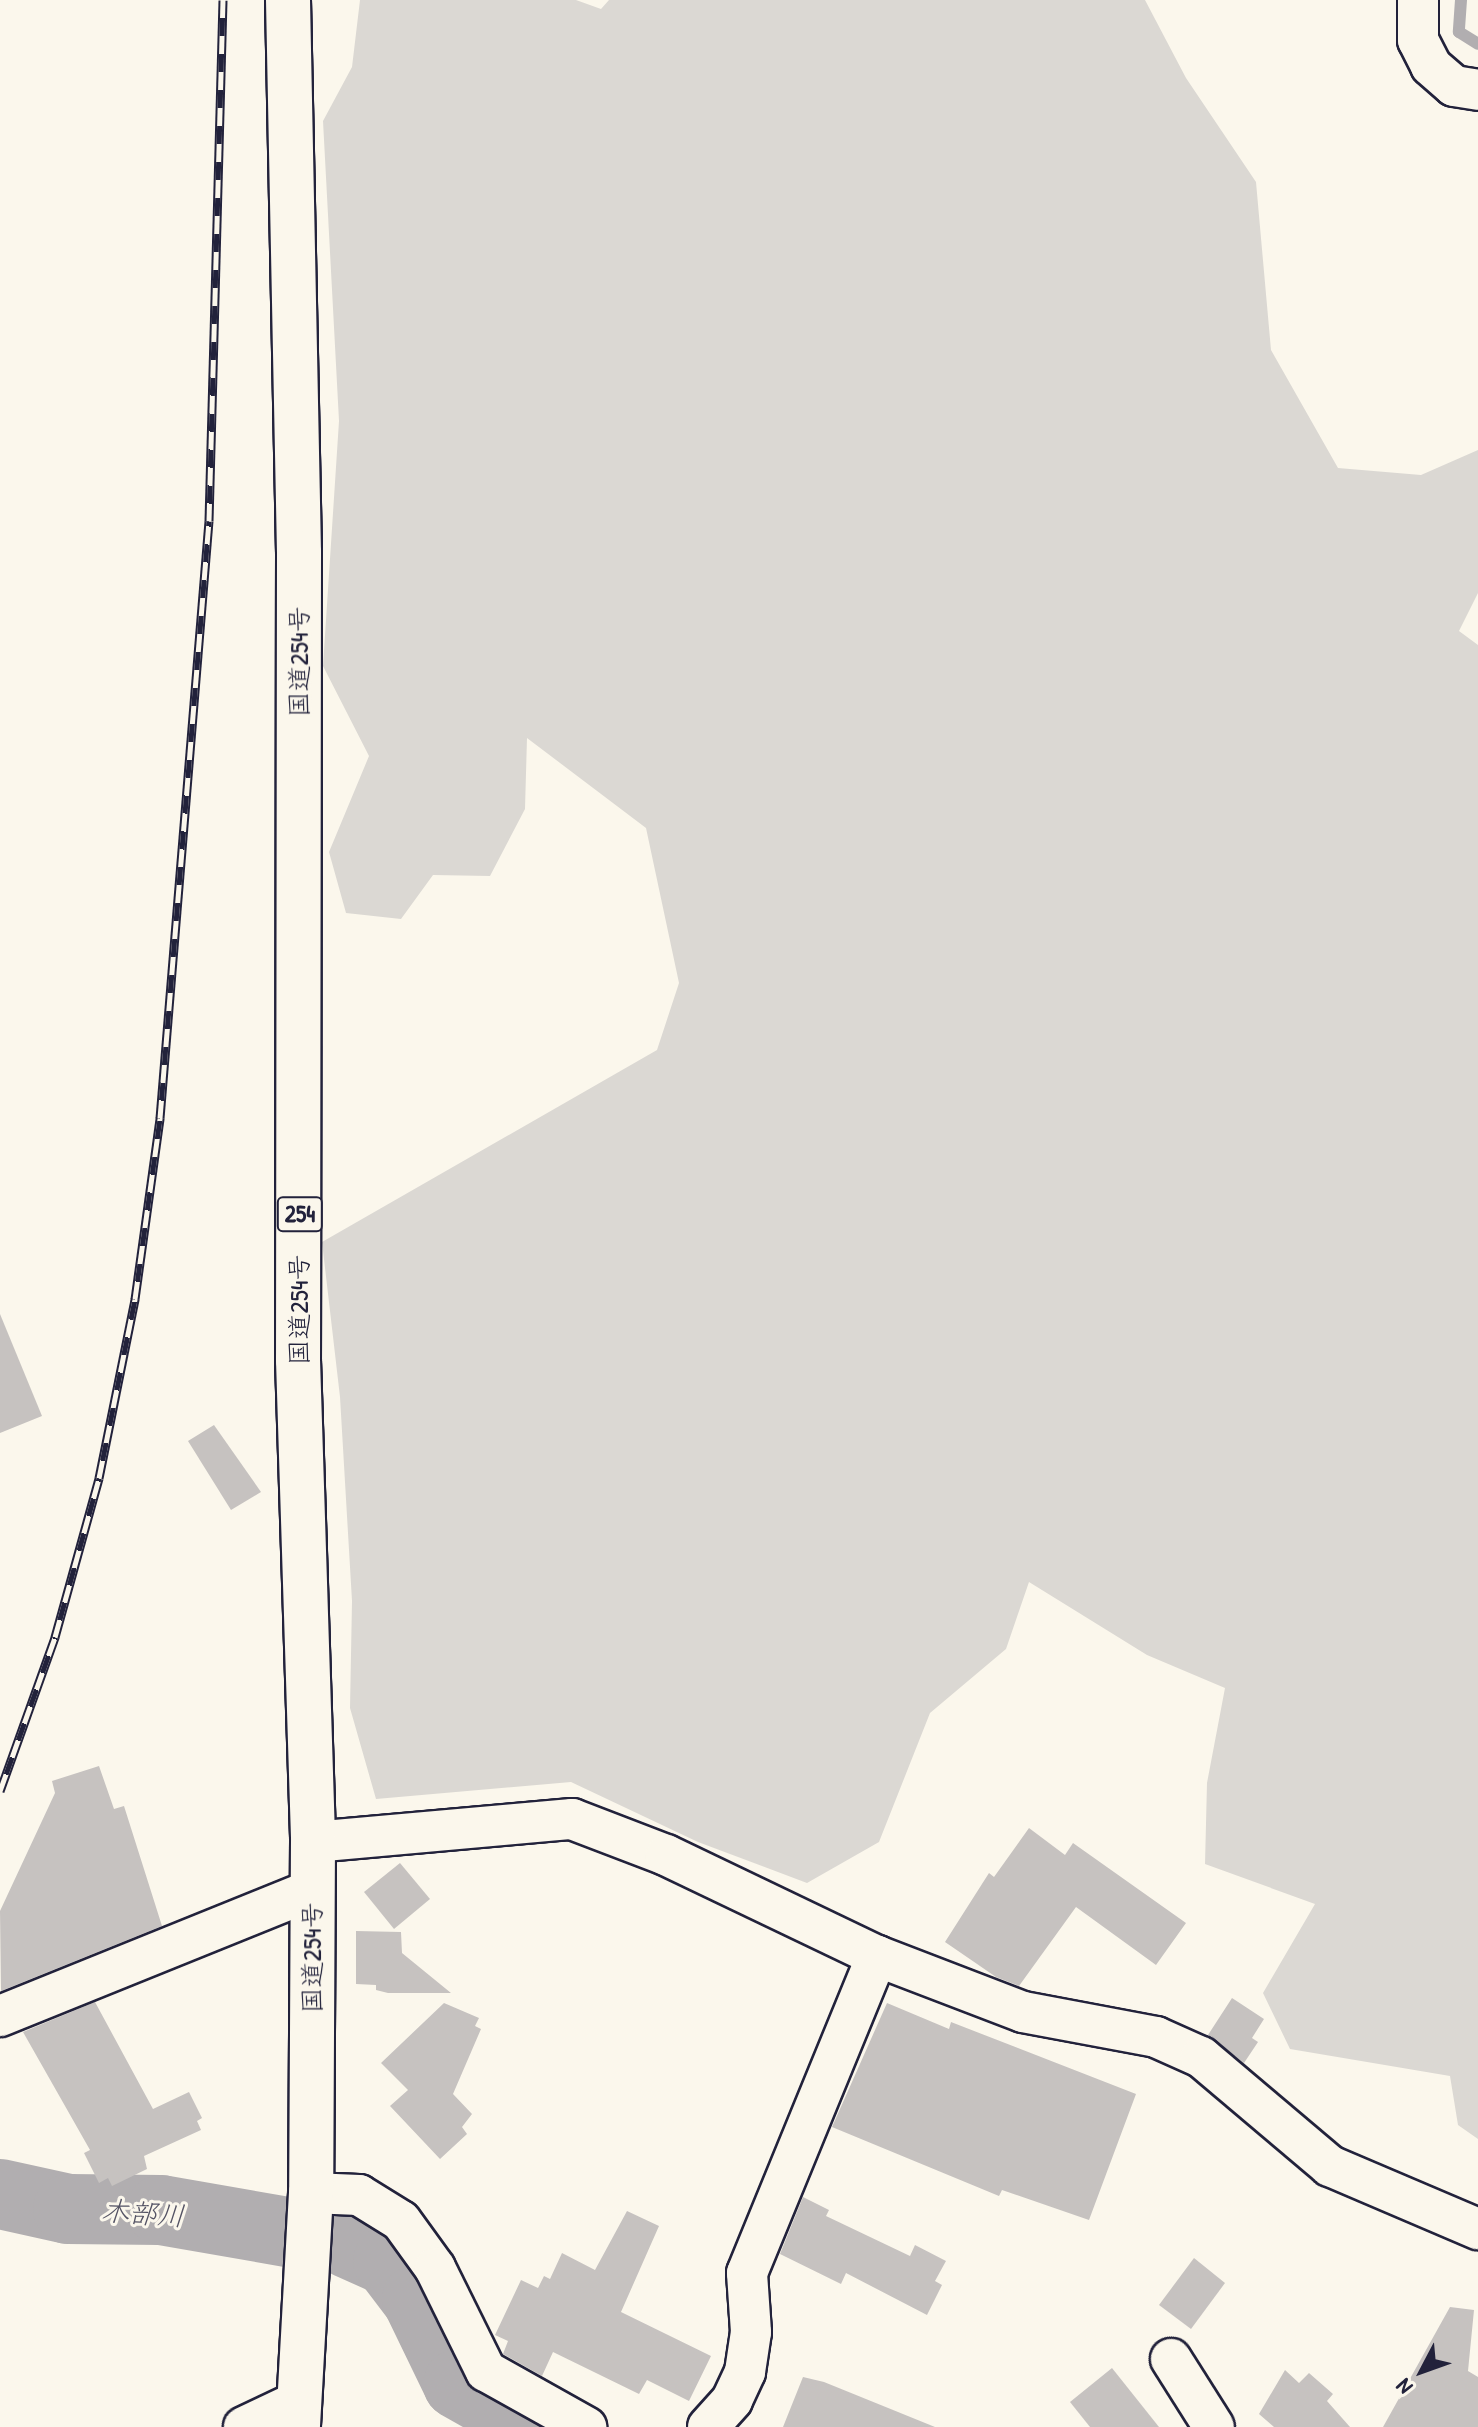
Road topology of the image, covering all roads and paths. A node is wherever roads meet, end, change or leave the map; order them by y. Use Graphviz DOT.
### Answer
graph roads {
  1 [pos="288,0"];
  2 [pos="1418,0"];
  3 [pos="1478,90"];
  4 [pos="313,1842"];
  5 [pos="312,1890"];
  6 [pos="877,1956"];
  7 [pos="0,2016"];
  8 [pos="311,2193"];
  9 [pos="1478,2229"];
  10 [pos="1171,2359"];
  11 [pos="298,2414"];
  12 [pos="244,2427"];
  13 [pos="586,2427"];
  14 [pos="708,2427"];
  15 [pos="1214,2427"];
  1 -- 4 [label="highway, 国道254号 / 254"];
  2 -- 3 [label="street"];
  4 -- 5 [label="highway, 国道254号 / 254"];
  4 -- 6 [label="street"];
  5 -- 7 [label="street"];
  5 -- 8 [label="highway, 国道254号 / 254"];
  6 -- 9 [label="street"];
  6 -- 14 [label="street"];
  8 -- 11 [label="highway, 国道254号 / 254"];
  8 -- 13 [label="street"];
  10 -- 15 [label="street"];
  11 -- 12 [label="street"];
}
